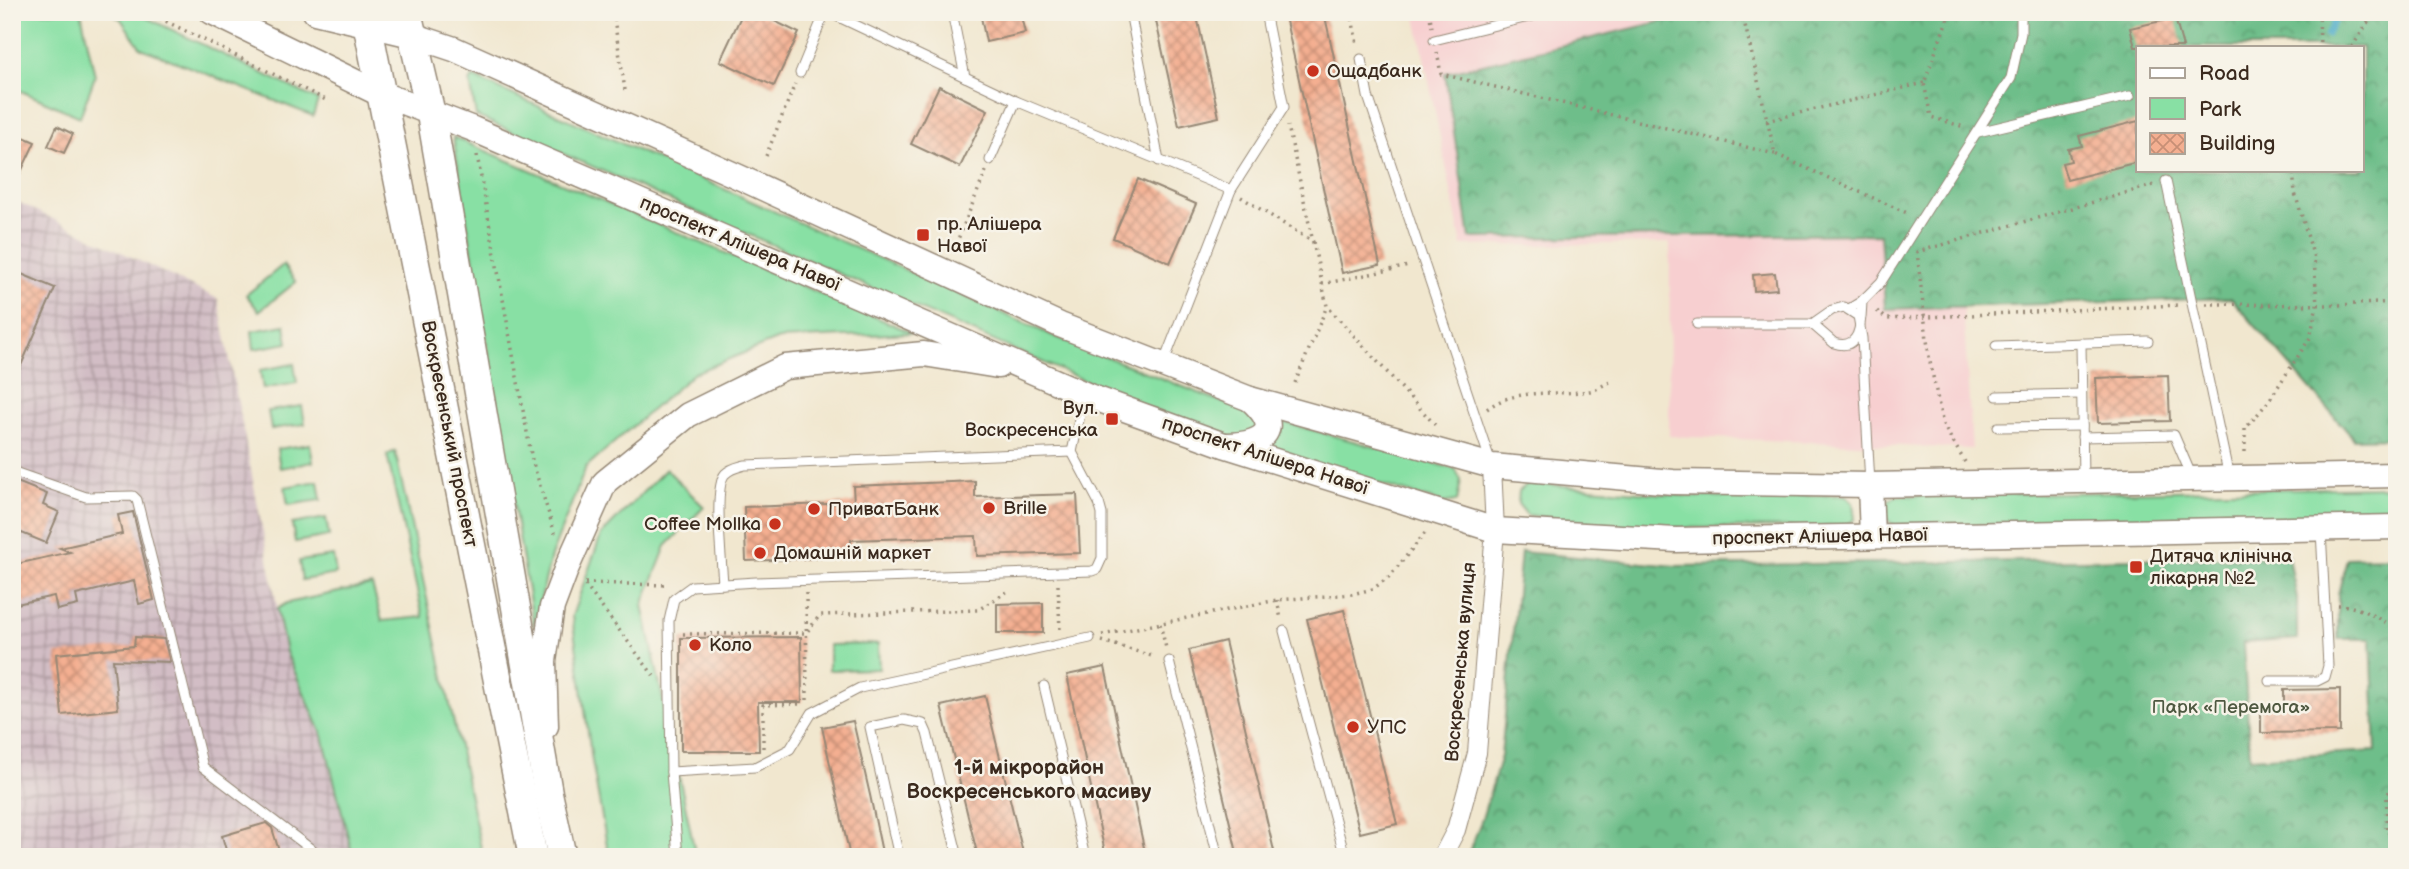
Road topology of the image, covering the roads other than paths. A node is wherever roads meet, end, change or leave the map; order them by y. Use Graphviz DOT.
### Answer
graph roads {
  1 [pos="212,12"];
  2 [pos="315,12"];
  3 [pos="826,12"];
  4 [pos="952,12"];
  5 [pos="1130,12"];
  6 [pos="1265,12"];
  7 [pos="1549,12"];
  8 [pos="2021,12"];
  9 [pos="367,19"];
  10 [pos="409,23"];
  11 [pos="1434,40"];
  12 [pos="1360,59"];
  13 [pos="800,73"];
  14 [pos="965,77"];
  15 [pos="383,95"];
  16 [pos="2130,96"];
  17 [pos="1016,101"];
  18 [pos="430,114"];
  19 [pos="1978,132"];
  20 [pos="990,160"];
  21 [pos="1159,161"];
  22 [pos="2166,181"];
  23 [pos="1231,190"];
  24 [pos="1862,301"];
  25 [pos="1849,309"];
  26 [pos="1828,314"];
  27 [pos="1697,324"];
  28 [pos="1812,324"];
  29 [pos="1861,326"];
  30 [pos="1826,336"];
  31 [pos="1854,341"];
  32 [pos="2148,341"];
  33 [pos="2081,343"];
  34 [pos="1996,346"];
  35 [pos="1863,352"];
  36 [pos="1163,365"];
  37 [pos="1038,373"];
  38 [pos="2081,394"];
  39 [pos="1089,396"];
  40 [pos="1997,396"];
  41 [pos="1250,399"];
  42 [pos="2082,426"];
  43 [pos="1998,427"];
  44 [pos="2082,437"];
  45 [pos="1224,445"];
  46 [pos="1072,452"];
  47 [pos="1492,466"];
  48 [pos="12,468"];
  49 [pos="2397,475"];
  50 [pos="2229,478"];
  51 [pos="2193,479"];
  52 [pos="2083,481"];
  53 [pos="1870,485"];
  54 [pos="2397,527"];
  55 [pos="2321,528"];
  56 [pos="1495,530"];
  57 [pos="1872,536"];
  58 [pos="723,584"];
  59 [pos="1284,631"];
  60 [pos="1090,638"];
  61 [pos="1169,661"];
  62 [pos="2269,681"];
  63 [pos="1044,686"];
  64 [pos="671,772"];
  65 [pos="548,793"];
  66 [pos="317,857"];
  67 [pos="533,857"];
  68 [pos="562,857"];
  69 [pos="678,857"];
  70 [pos="899,857"];
  71 [pos="958,857"];
  72 [pos="1085,857"];
  73 [pos="1218,857"];
  74 [pos="1345,857"];
  75 [pos="1442,857"];
  1 -- 15 [label="street, проспект Алішера Навої"];
  2 -- 9 [label="street"];
  3 -- 13 [label="lane"];
  3 -- 14 [label="lane"];
  4 -- 14 [label="lane"];
  5 -- 21 [label="lane"];
  6 -- 23 [label="lane"];
  7 -- 11 [label="lane"];
  8 -- 19 [label="lane"];
  9 -- 10 [label="street"];
  9 -- 15 [label="main road, Воскресенський проспект"];
  10 -- 18 [label="main road, Воскресенський проспект"];
  10 -- 36 [label="street"];
  12 -- 47 [label="lane"];
  14 -- 17 [label="lane"];
  15 -- 18 [label="street, проспект Алішера Навої"];
  15 -- 67 [label="main road, Воскресенський проспект"];
  16 -- 19 [label="lane"];
  17 -- 20 [label="lane"];
  17 -- 21 [label="lane"];
  18 -- 37 [label="street, проспект Алішера Навої"];
  18 -- 65 [label="main road, Воскресенський проспект"];
  19 -- 24 [label="lane"];
  21 -- 23 [label="lane"];
  22 -- 50 [label="lane"];
  23 -- 36 [label="lane"];
  24 -- 25 [label="lane"];
  24 -- 29 [label="lane"];
  25 -- 26 [label="lane"];
  25 -- 29 [label="lane"];
  26 -- 28 [label="lane"];
  26 -- 30 [label="lane"];
  27 -- 28 [label="lane"];
  28 -- 30 [label="lane"];
  29 -- 31 [label="lane"];
  29 -- 35 [label="lane"];
  30 -- 31 [label="lane"];
  31 -- 35 [label="lane"];
  32 -- 33 [label="lane"];
  33 -- 34 [label="lane"];
  33 -- 38 [label="lane"];
  35 -- 53 [label="lane"];
  36 -- 41 [label="street"];
  37 -- 39 [label="street, проспект Алішера Навої"];
  37 -- 65 [label="street"];
  38 -- 40 [label="lane"];
  38 -- 42 [label="lane"];
  39 -- 45 [label="street, проспект Алішера Навої"];
  39 -- 46 [label="lane"];
  41 -- 45 [label="street"];
  41 -- 47 [label="street"];
  42 -- 43 [label="lane"];
  42 -- 44 [label="lane"];
  44 -- 51 [label="lane"];
  44 -- 52 [label="lane"];
  45 -- 56 [label="street, проспект Алішера Навої"];
  46 -- 58 [label="lane"];
  46 -- 58 [label="lane"];
  47 -- 53 [label="street"];
  47 -- 56 [label="street, Воскресенська вулиця"];
  48 -- 66 [label="lane"];
  49 -- 50 [label="street"];
  50 -- 51 [label="street"];
  51 -- 52 [label="street"];
  52 -- 53 [label="street"];
  53 -- 57 [label="street"];
  54 -- 55 [label="street, проспект Алішера Навої"];
  55 -- 57 [label="street, проспект Алішера Навої"];
  55 -- 62 [label="lane"];
  56 -- 57 [label="street, проспект Алішера Навої"];
  56 -- 75 [label="street, Воскресенська вулиця"];
  58 -- 64 [label="lane"];
  59 -- 74 [label="lane"];
  60 -- 64 [label="lane"];
  61 -- 73 [label="lane"];
  63 -- 72 [label="lane"];
  64 -- 69 [label="lane"];
  65 -- 68 [label="main road, Воскресенський проспект"];
  70 -- 71 [label="lane"];
}
